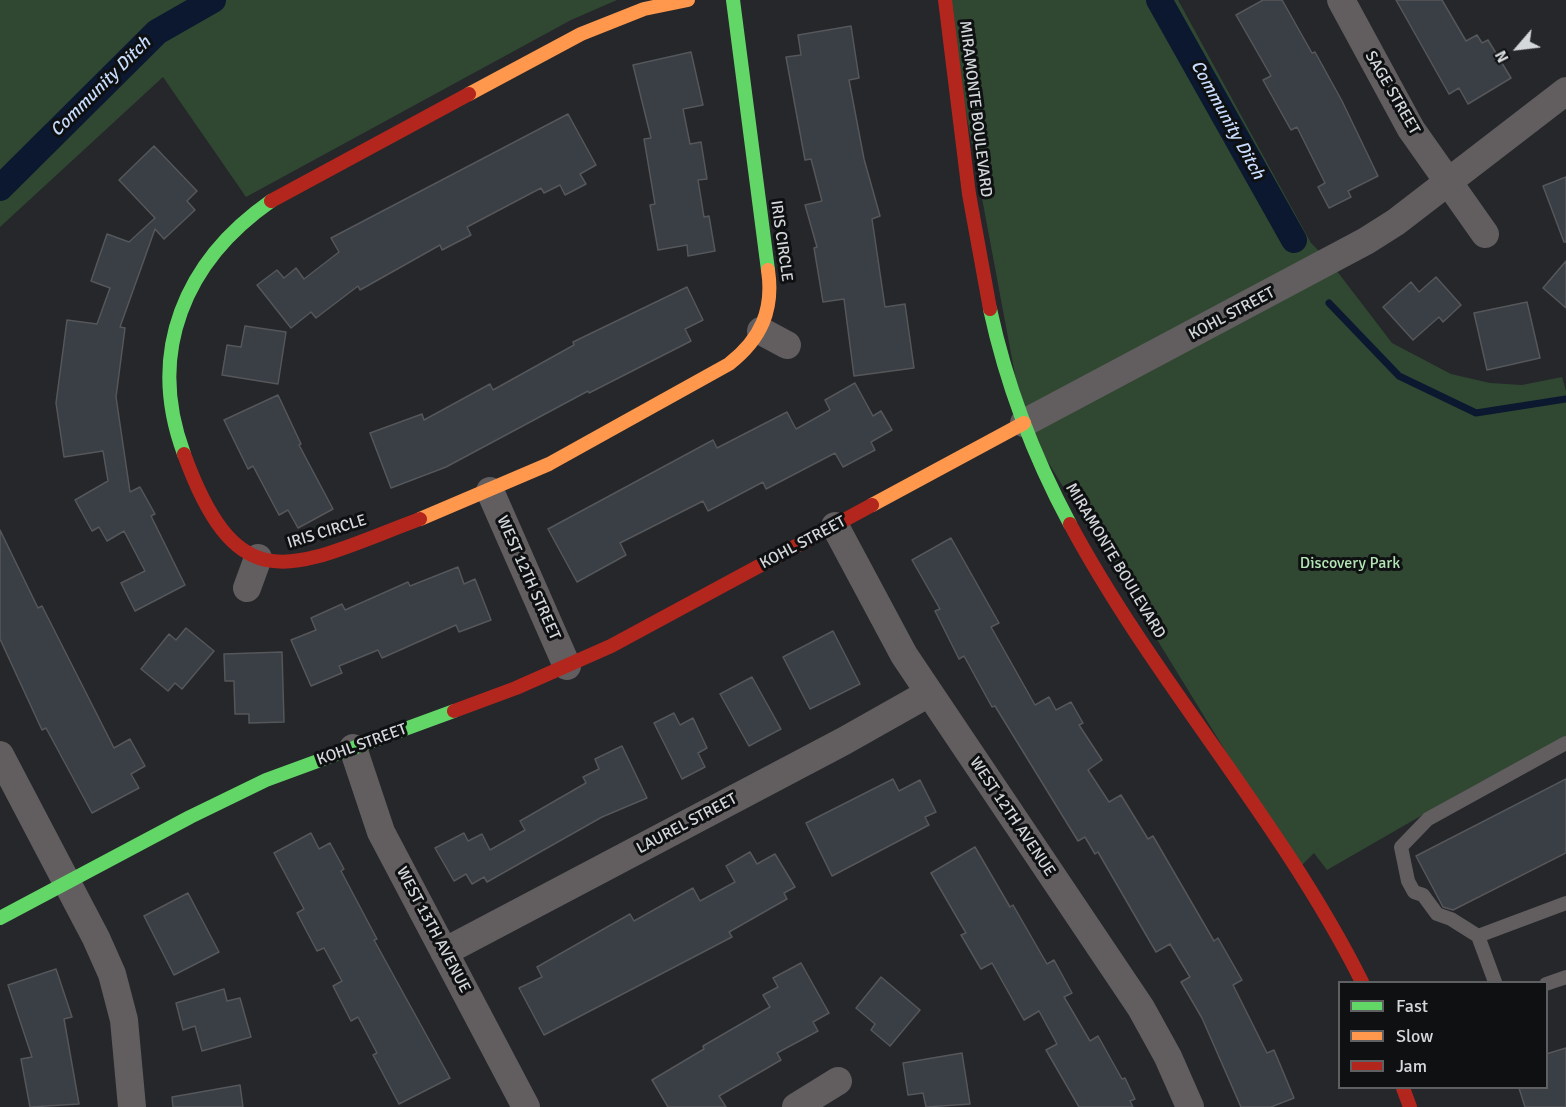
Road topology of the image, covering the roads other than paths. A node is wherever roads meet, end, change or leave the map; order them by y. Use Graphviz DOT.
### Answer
graph roads {
  1 [pos="688,0"];
  2 [pos="734,0"];
  3 [pos="945,0"];
  4 [pos="1341,0"];
  5 [pos="1566,92"];
  6 [pos="1449,182"];
  7 [pos="1485,234"];
  8 [pos="761,331"];
  9 [pos="787,345"];
  10 [pos="1024,423"];
  11 [pos="490,491"];
  12 [pos="835,526"];
  13 [pos="258,558"];
  14 [pos="247,588"];
  15 [pos="567,666"];
  16 [pos="929,693"];
  17 [pos="1566,743"];
  18 [pos="352,748"];
  19 [pos="0,755"];
  20 [pos="67,882"];
  21 [pos="1566,903"];
  22 [pos="0,918"];
  23 [pos="1478,936"];
  24 [pos="444,952"];
  25 [pos="1566,977"];
  26 [pos="1361,981"];
  27 [pos="1495,981"];
  28 [pos="1548,983"];
  29 [pos="838,1081"];
  30 [pos="1403,1089"];
  31 [pos="132,1107"];
  32 [pos="526,1107"];
  33 [pos="796,1107"];
  34 [pos="1190,1107"];
  35 [pos="1410,1107"];
  1 -- 13 [label="street, IRIS CIRCLE"];
  2 -- 8 [label="street, IRIS CIRCLE"];
  3 -- 10 [label="street, MIRAMONTE BOULEVARD"];
  4 -- 6 [label="street, SAGE STREET"];
  5 -- 6 [label="street, KOHL STREET"];
  6 -- 7 [label="street, SAGE STREET"];
  6 -- 10 [label="street, KOHL STREET"];
  8 -- 9 [label="street"];
  8 -- 11 [label="street, IRIS CIRCLE"];
  10 -- 12 [label="street, KOHL STREET"];
  10 -- 26 [label="street, MIRAMONTE BOULEVARD"];
  11 -- 13 [label="street, IRIS CIRCLE"];
  11 -- 15 [label="street, WEST 12TH STREET"];
  12 -- 15 [label="street, KOHL STREET"];
  12 -- 16 [label="street, WEST 12TH AVENUE"];
  13 -- 14 [label="street"];
  15 -- 18 [label="street, KOHL STREET"];
  16 -- 24 [label="street, LAUREL STREET"];
  16 -- 34 [label="street, WEST 12TH AVENUE"];
  17 -- 23 [label="lane"];
  18 -- 20 [label="street, KOHL STREET"];
  18 -- 24 [label="street, WEST 13TH AVENUE"];
  19 -- 20 [label="street"];
  20 -- 22 [label="street, KOHL STREET"];
  20 -- 31 [label="street"];
  21 -- 23 [label="lane"];
  23 -- 27 [label="lane"];
  24 -- 32 [label="street, WEST 13TH AVENUE"];
  25 -- 28 [label="lane"];
  29 -- 33 [label="street"];
  30 -- 35 [label="street"];
}
